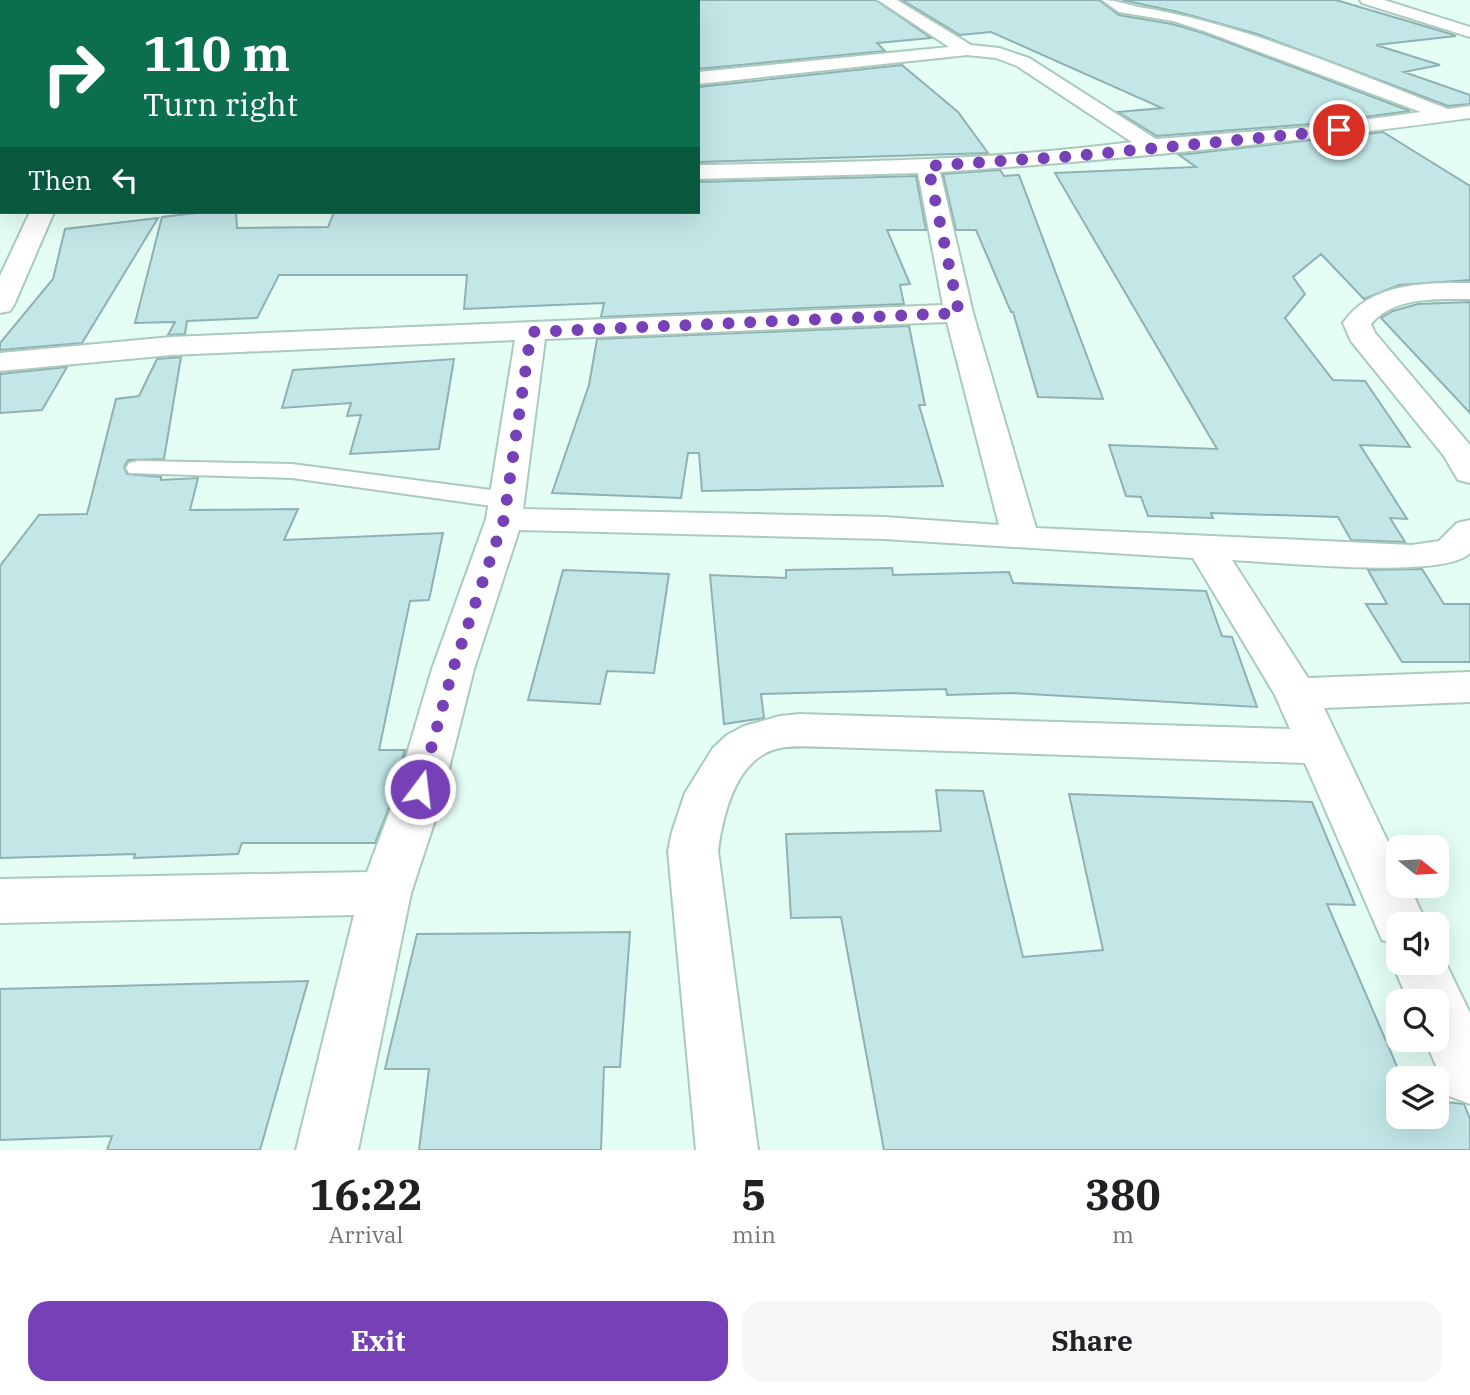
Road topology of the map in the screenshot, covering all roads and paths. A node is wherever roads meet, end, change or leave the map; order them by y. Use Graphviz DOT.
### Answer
graph roads {
  1 [pos="886,0"];
  2 [pos="1110,0"];
  3 [pos="1368,0"];
  4 [pos="1470,32"];
  5 [pos="967,50"];
  6 [pos="700,78"];
  7 [pos="1470,112"];
  8 [pos="1448,116"];
  9 [pos="1152,146"];
  10 [pos="928,166"];
  11 [pos="700,172"];
  12 [pos="41,214"];
  13 [pos="1470,291"];
  14 [pos="0,305"];
  15 [pos="959,313"];
  16 [pos="531,332"];
  17 [pos="0,362"];
  18 [pos="138,468"];
  19 [pos="1470,473"];
  20 [pos="505,509"];
  21 [pos="1470,531"];
  22 [pos="1021,538"];
  23 [pos="1205,547"];
  24 [pos="1470,687"];
  25 [pos="1296,694"];
  26 [pos="1321,747"];
  27 [pos="385,894"];
  28 [pos="0,901"];
  29 [pos="1396,912"];
  30 [pos="1449,1030"];
  31 [pos="1470,1076"];
  32 [pos="327,1150"];
  33 [pos="727,1150"];
  1 -- 5 [label="street"];
  2 -- 8 [label="street"];
  3 -- 4 [label="street"];
  5 -- 6 [label="street"];
  5 -- 9 [label="street"];
  7 -- 8 [label="street"];
  8 -- 9 [label="street"];
  9 -- 10 [label="street"];
  10 -- 11 [label="street"];
  10 -- 15 [label="street"];
  12 -- 14 [label="street"];
  13 -- 19 [label="street"];
  15 -- 16 [label="street"];
  15 -- 22 [label="street"];
  16 -- 17 [label="street"];
  16 -- 20 [label="street"];
  18 -- 20 [label="lane"];
  20 -- 22 [label="street"];
  20 -- 27 [label="street"];
  21 -- 23 [label="street"];
  22 -- 23 [label="street"];
  23 -- 25 [label="street"];
  24 -- 25 [label="street"];
  25 -- 26 [label="street"];
  26 -- 29 [label="street"];
  26 -- 33 [label="street"];
  27 -- 28 [label="street"];
  27 -- 32 [label="street"];
  30 -- 31 [label="street"];
}
